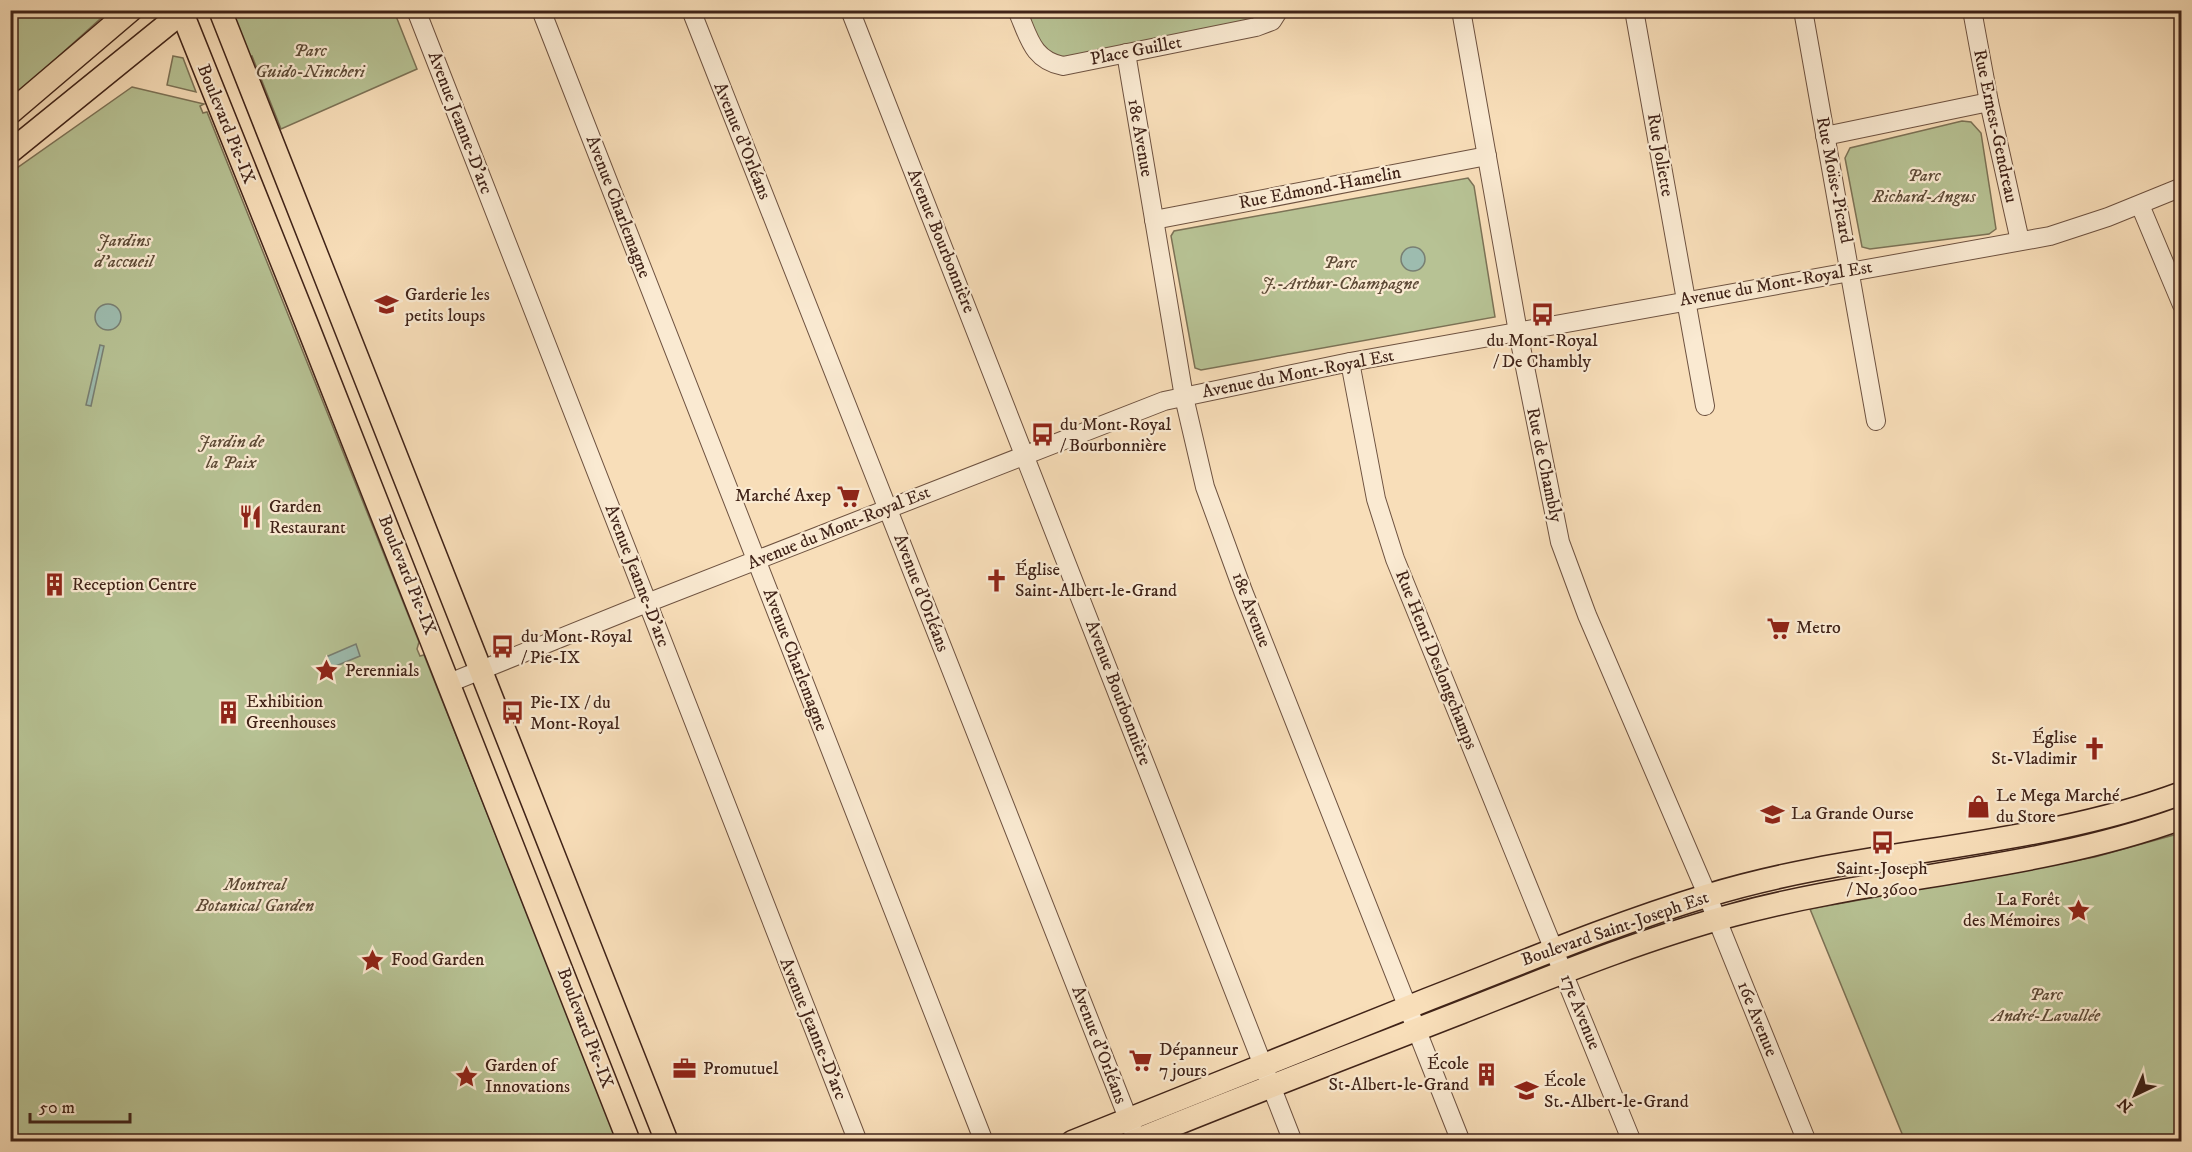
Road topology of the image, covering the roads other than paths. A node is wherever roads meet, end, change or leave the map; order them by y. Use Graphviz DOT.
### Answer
graph roads {
  1 [pos="132,10"];
  2 [pos="220,10"];
  3 [pos="416,10"];
  4 [pos="541,10"];
  5 [pos="691,10"];
  6 [pos="850,10"];
  7 [pos="1017,10"];
  8 [pos="1279,10"];
  9 [pos="1461,10"];
  10 [pos="1634,10"];
  11 [pos="1803,10"];
  12 [pos="1972,10"];
  13 [pos="182,12"];
  14 [pos="1126,53"];
  15 [pos="1989,102"];
  16 [pos="10,113"];
  17 [pos="1825,136"];
  18 [pos="10,152"];
  19 [pos="1487,156"];
  20 [pos="2181,187"];
  21 [pos="2140,205"];
  22 [pos="1154,220"];
  23 [pos="2020,241"];
  24 [pos="1851,272"];
  25 [pos="1686,301"];
  26 [pos="2181,305"];
  27 [pos="1518,332"];
  28 [pos="1350,362"];
  29 [pos="1184,397"];
  30 [pos="1705,406"];
  31 [pos="1876,421"];
  32 [pos="1025,455"];
  33 [pos="888,510"];
  34 [pos="756,561"];
  35 [pos="647,603"];
  36 [pos="481,670"];
  37 [pos="450,683"];
  38 [pos="2181,794"];
  39 [pos="2181,818"];
  40 [pos="1707,896"];
  41 [pos="1717,920"];
  42 [pos="1554,949"];
  43 [pos="1564,972"];
  44 [pos="1408,1007"];
  45 [pos="1417,1029"];
  46 [pos="1267,1076"];
  47 [pos="1133,1136"];
  48 [pos="629,1142"];
  49 [pos="667,1142"];
  50 [pos="858,1142"];
  51 [pos="984,1142"];
  52 [pos="1072,1142"];
  53 [pos="1293,1142"];
  54 [pos="1461,1142"];
  55 [pos="1632,1142"];
  56 [pos="1807,1142"];
  1 -- 16 [label="main road"];
  2 -- 36 [label="main road, Boulevard Pie-IX"];
  3 -- 35 [label="street, Avenue Jeanne-D'arc"];
  4 -- 34 [label="street, Avenue Charlemagne"];
  5 -- 33 [label="street, Avenue d'Orléans"];
  6 -- 32 [label="street, Avenue Bourbonnière"];
  7 -- 14 [label="street, Place Guillet"];
  8 -- 14 [label="street, Place Guillet"];
  9 -- 19 [label="street, Rue de Chambly"];
  10 -- 25 [label="street, Rue Joliette"];
  11 -- 17 [label="street, Rue Moïse-Picard"];
  12 -- 15 [label="street, Rue Ernest-Gendreau"];
  13 -- 18 [label="main road"];
  13 -- 37 [label="main road, Boulevard Pie-IX"];
  14 -- 22 [label="street, 18e Avenue"];
  15 -- 17 [label="street"];
  15 -- 23 [label="street, Rue Ernest-Gendreau"];
  17 -- 24 [label="street, Rue Moïse-Picard"];
  19 -- 22 [label="street, Rue Edmond-Hamelin"];
  19 -- 27 [label="street, Rue de Chambly"];
  20 -- 21 [label="street, Avenue du Mont-Royal Est"];
  21 -- 23 [label="street, Avenue du Mont-Royal Est"];
  21 -- 26 [label="street"];
  22 -- 29 [label="street, 18e Avenue"];
  23 -- 24 [label="street, Avenue du Mont-Royal Est"];
  24 -- 25 [label="street, Avenue du Mont-Royal Est"];
  24 -- 31 [label="street, Rue Moïse-Picard"];
  25 -- 27 [label="street, Avenue du Mont-Royal Est"];
  25 -- 30 [label="street, Rue Joliette"];
  27 -- 28 [label="street, Avenue du Mont-Royal Est"];
  27 -- 40 [label="street, Rue de Chambly"];
  28 -- 29 [label="street, Avenue du Mont-Royal Est"];
  28 -- 42 [label="street, Rue Henri Deslongchamps"];
  29 -- 32 [label="street, Avenue du Mont-Royal Est"];
  29 -- 44 [label="street, 18e Avenue"];
  32 -- 33 [label="street, Avenue du Mont-Royal Est"];
  32 -- 46 [label="street, Avenue Bourbonnière"];
  33 -- 34 [label="street, Avenue du Mont-Royal Est"];
  33 -- 47 [label="street, Avenue d'Orléans"];
  34 -- 35 [label="street, Avenue du Mont-Royal Est"];
  34 -- 51 [label="street, Avenue Charlemagne"];
  35 -- 36 [label="street, Avenue du Mont-Royal Est"];
  35 -- 50 [label="street, Avenue Jeanne-D'arc"];
  36 -- 37 [label="street, Avenue du Mont-Royal Est"];
  36 -- 49 [label="main road, Boulevard Pie-IX"];
  37 -- 48 [label="main road, Boulevard Pie-IX"];
  38 -- 40 [label="main road, Boulevard Saint-Joseph Est"];
  39 -- 41 [label="main road, Boulevard Saint-Joseph Est"];
  40 -- 41 [label="street, 16e Avenue"];
  40 -- 42 [label="main road, Boulevard Saint-Joseph Est"];
  41 -- 43 [label="main road, Boulevard Saint-Joseph Est"];
  41 -- 56 [label="street, 16e Avenue"];
  42 -- 43 [label="street, 17e Avenue"];
  42 -- 44 [label="main road, Boulevard Saint-Joseph Est"];
  43 -- 45 [label="main road, Boulevard Saint-Joseph Est"];
  43 -- 55 [label="street, 17e Avenue"];
  44 -- 45 [label="street, 18e Avenue"];
  44 -- 46 [label="main road, Boulevard Saint-Joseph Est"];
  45 -- 46 [label="main road, Boulevard Saint-Joseph Est"];
  45 -- 54 [label="street, 18e Avenue"];
  46 -- 47 [label="main road, Boulevard Saint-Joseph Est"];
  46 -- 53 [label="street, Avenue Bourbonnière"];
  47 -- 52 [label="main road, Boulevard Saint-Joseph Est"];
}
